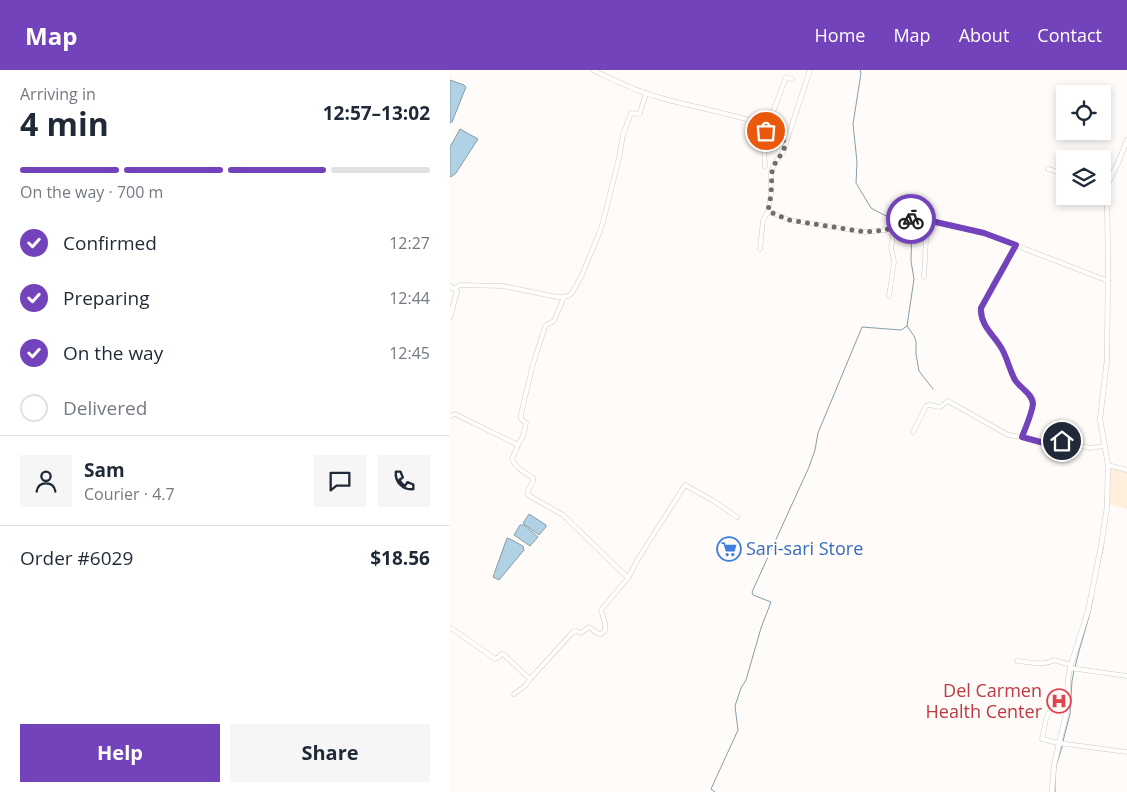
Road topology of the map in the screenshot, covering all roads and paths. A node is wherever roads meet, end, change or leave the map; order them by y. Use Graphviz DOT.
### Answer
graph roads {
  1 [pos="593,70"];
  2 [pos="810,70"];
  3 [pos="792,80"];
  4 [pos="646,93"];
  5 [pos="768,127"];
  6 [pos="1127,140"];
  7 [pos="786,143"];
  8 [pos="765,167"];
  9 [pos="1048,169"];
  10 [pos="1056,171"];
  11 [pos="1111,175"];
  12 [pos="1106,205"];
  13 [pos="768,211"];
  14 [pos="927,220"];
  15 [pos="892,228"];
  16 [pos="1016,245"];
  17 [pos="760,249"];
  18 [pos="924,277"];
  19 [pos="1108,281"];
  20 [pos="452,287"];
  21 [pos="889,296"];
  22 [pos="564,297"];
  23 [pos="450,318"];
  24 [pos="450,416"];
  25 [pos="914,432"];
  26 [pos="1022,437"];
  27 [pos="518,445"];
  28 [pos="1104,446"];
  29 [pos="1108,465"];
  30 [pos="1127,470"];
  31 [pos="737,517"];
  32 [pos="628,578"];
  33 [pos="450,629"];
  34 [pos="1017,660"];
  35 [pos="1071,667"];
  36 [pos="1127,676"];
  37 [pos="530,679"];
  38 [pos="514,694"];
  39 [pos="1055,696"];
  40 [pos="1058,743"];
  41 [pos="1127,752"];
  42 [pos="1052,792"];
  1 -- 4 [label="street"];
  2 -- 7 [label="street"];
  3 -- 5 [label="street"];
  4 -- 5 [label="street"];
  4 -- 22 [label="street"];
  5 -- 7 [label="street"];
  5 -- 8 [label="street"];
  6 -- 11 [label="street"];
  7 -- 13 [label="street"];
  9 -- 10 [label="street"];
  12 -- 19 [label="street"];
  13 -- 15 [label="street"];
  13 -- 17 [label="street"];
  14 -- 15 [label="street"];
  14 -- 16 [label="street"];
  14 -- 18 [label="street"];
  15 -- 21 [label="street"];
  16 -- 19 [label="street"];
  16 -- 26 [label="street"];
  19 -- 28 [label="street"];
  20 -- 22 [label="street"];
  20 -- 23 [label="street"];
  22 -- 27 [label="street"];
  24 -- 27 [label="street"];
  25 -- 26 [label="street"];
  26 -- 28 [label="street"];
  27 -- 32 [label="street"];
  28 -- 29 [label="street"];
  29 -- 30 [label="street"];
  29 -- 35 [label="street"];
  31 -- 32 [label="street"];
  32 -- 37 [label="street"];
  33 -- 37 [label="street"];
  34 -- 35 [label="street"];
  35 -- 36 [label="street"];
  35 -- 40 [label="street"];
  37 -- 38 [label="street"];
  39 -- 40 [label="street"];
  40 -- 41 [label="street"];
  40 -- 42 [label="street"];
}
